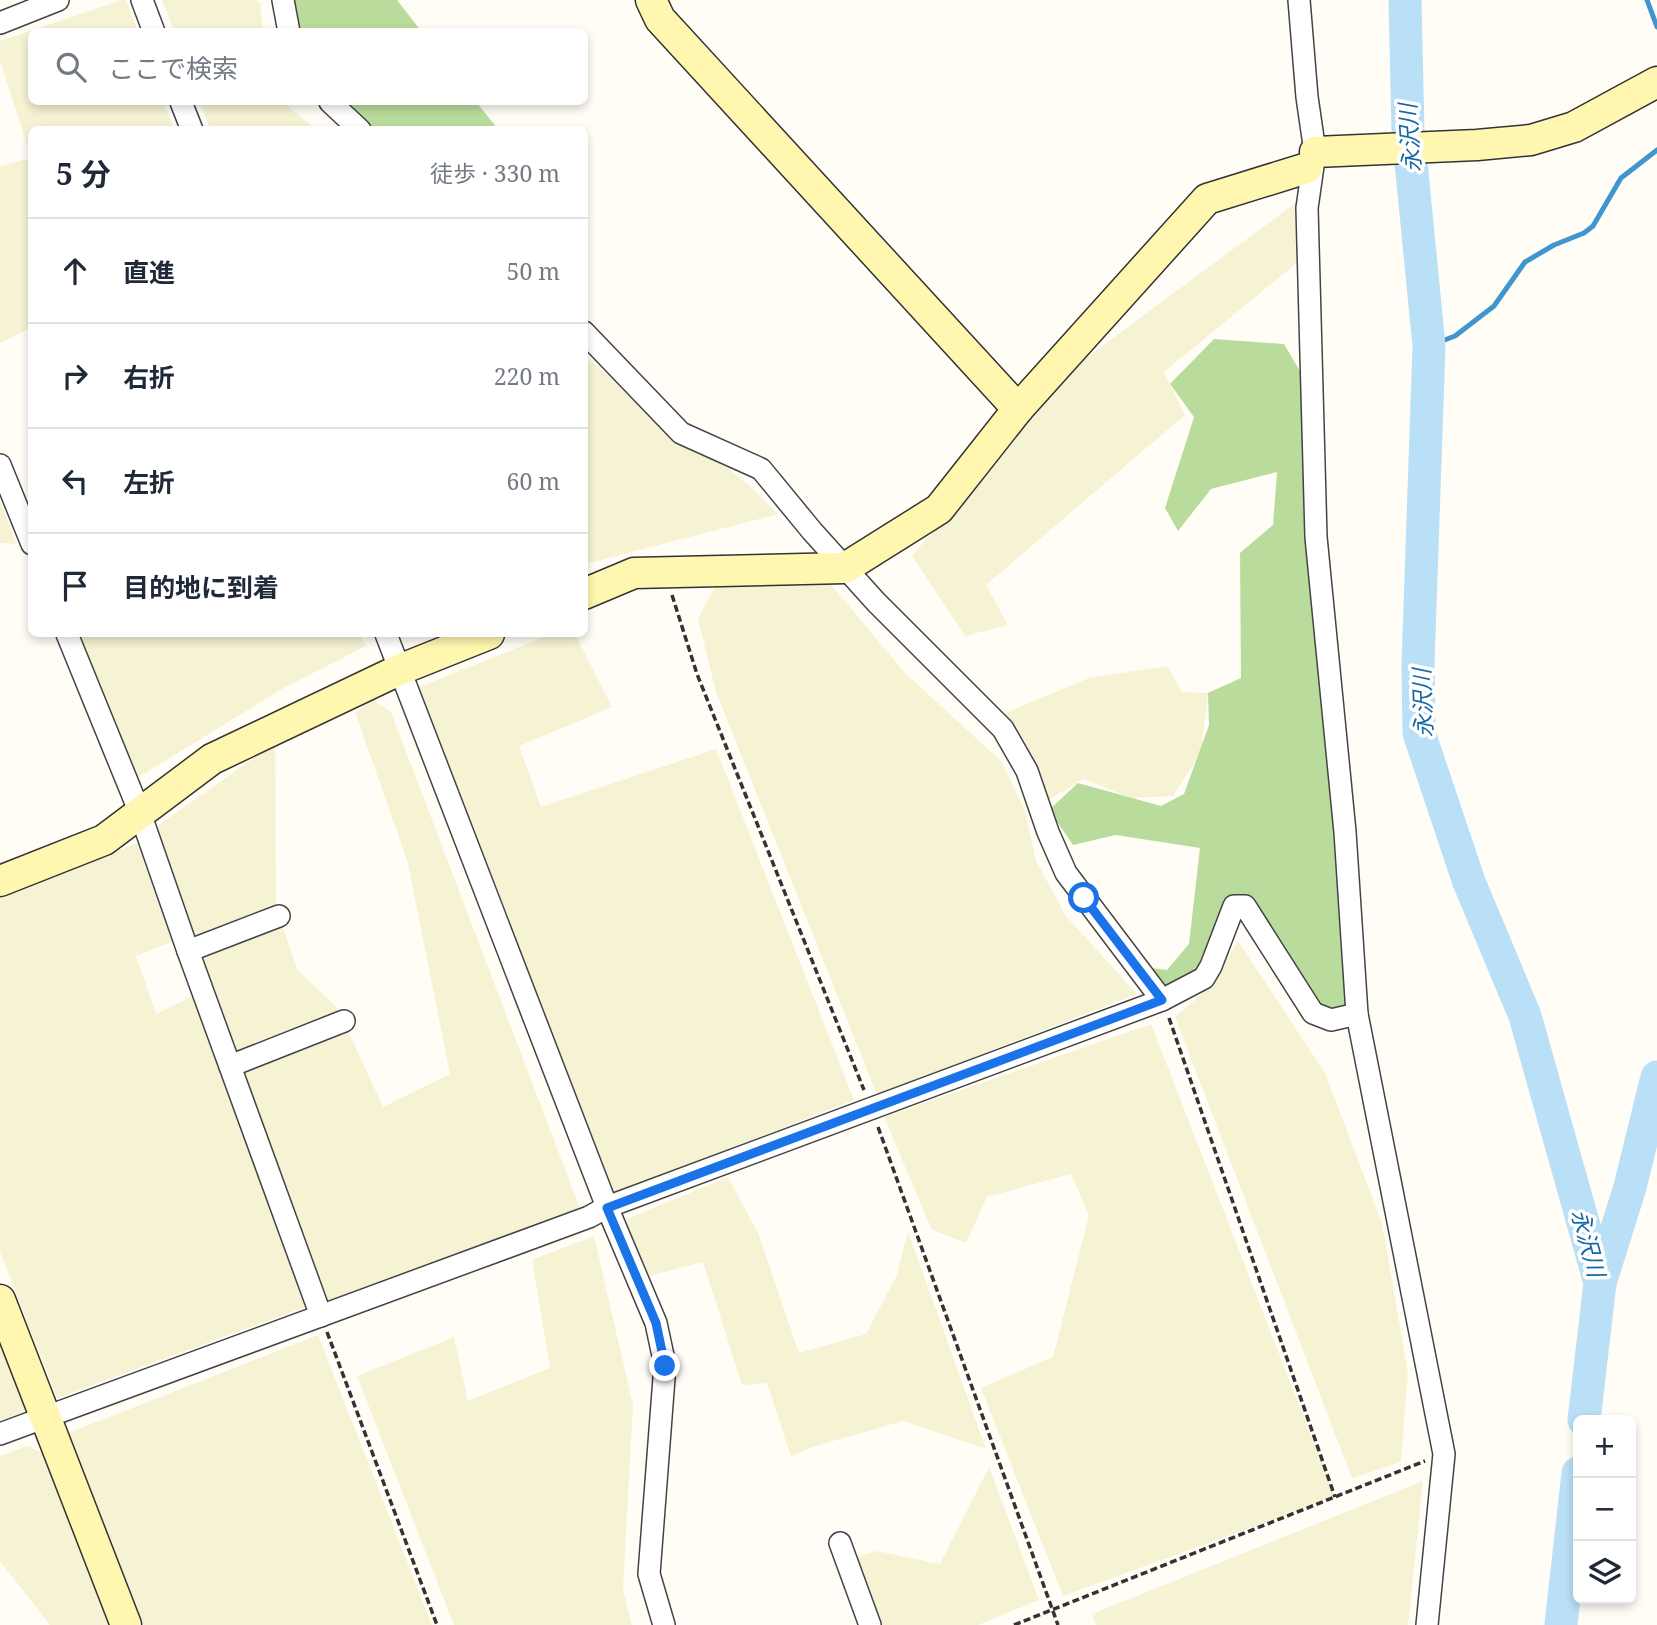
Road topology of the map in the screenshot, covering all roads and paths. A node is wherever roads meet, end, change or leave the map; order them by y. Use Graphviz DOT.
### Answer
graph roads {
  1 [pos="58,0"];
  2 [pos="142,0"];
  3 [pos="283,0"];
  4 [pos="651,0"];
  5 [pos="1299,0"];
  6 [pos="0,23"];
  7 [pos="152,28"];
  8 [pos="288,28"];
  9 [pos="1657,82"];
  10 [pos="182,105"];
  11 [pos="333,105"];
  12 [pos="190,126"];
  13 [pos="356,126"];
  14 [pos="1311,160"];
  15 [pos="588,336"];
  16 [pos="1018,409"];
  17 [pos="0,465"];
  18 [pos="28,534"];
  19 [pos="845,568"];
  20 [pos="664,572"];
  21 [pos="588,592"];
  22 [pos="68,637"];
  23 [pos="387,637"];
  24 [pos="470,637"];
  25 [pos="399,670"];
  26 [pos="140,813"];
  27 [pos="0,881"];
  28 [pos="279,916"];
  29 [pos="188,951"];
  30 [pos="1162,1000"];
  31 [pos="1357,1014"];
  32 [pos="344,1021"];
  33 [pos="230,1066"];
  34 [pos="871,1109"];
  35 [pos="607,1208"];
  36 [pos="0,1300"];
  37 [pos="321,1316"];
  38 [pos="45,1417"];
  39 [pos="0,1434"];
  40 [pos="1444,1454"];
  41 [pos="1335,1497"];
  42 [pos="840,1542"];
  43 [pos="1053,1610"];
  44 [pos="126,1625"];
  45 [pos="437,1625"];
  46 [pos="664,1625"];
  47 [pos="870,1625"];
  48 [pos="1014,1625"];
  49 [pos="1058,1625"];
  50 [pos="1427,1625"];
  1 -- 6 [label="street"];
  2 -- 7 [label="street"];
  3 -- 8 [label="street"];
  4 -- 16 [label="street"];
  5 -- 14 [label="street"];
  9 -- 14 [label="street"];
  10 -- 12 [label="street"];
  11 -- 13 [label="street"];
  14 -- 16 [label="street"];
  14 -- 31 [label="street"];
  15 -- 19 [label="street"];
  16 -- 19 [label="street"];
  17 -- 18 [label="street"];
  19 -- 20 [label="street"];
  19 -- 30 [label="street"];
  20 -- 21 [label="street"];
  20 -- 34 [label="path"];
  22 -- 26 [label="street"];
  23 -- 25 [label="street"];
  24 -- 25 [label="street"];
  25 -- 26 [label="street"];
  25 -- 35 [label="street"];
  26 -- 27 [label="street"];
  26 -- 29 [label="street"];
  28 -- 29 [label="street"];
  29 -- 33 [label="street"];
  30 -- 31 [label="street"];
  30 -- 34 [label="street"];
  30 -- 41 [label="path"];
  31 -- 40 [label="street"];
  32 -- 33 [label="street"];
  33 -- 37 [label="street"];
  34 -- 35 [label="street"];
  34 -- 43 [label="path"];
  35 -- 37 [label="street"];
  35 -- 46 [label="street"];
  36 -- 38 [label="street"];
  37 -- 38 [label="street"];
  37 -- 45 [label="path"];
  38 -- 39 [label="street"];
  38 -- 44 [label="street"];
  40 -- 41 [label="path"];
  40 -- 50 [label="street"];
  41 -- 43 [label="path"];
  42 -- 47 [label="street"];
  43 -- 48 [label="path"];
  43 -- 49 [label="path"];
}
